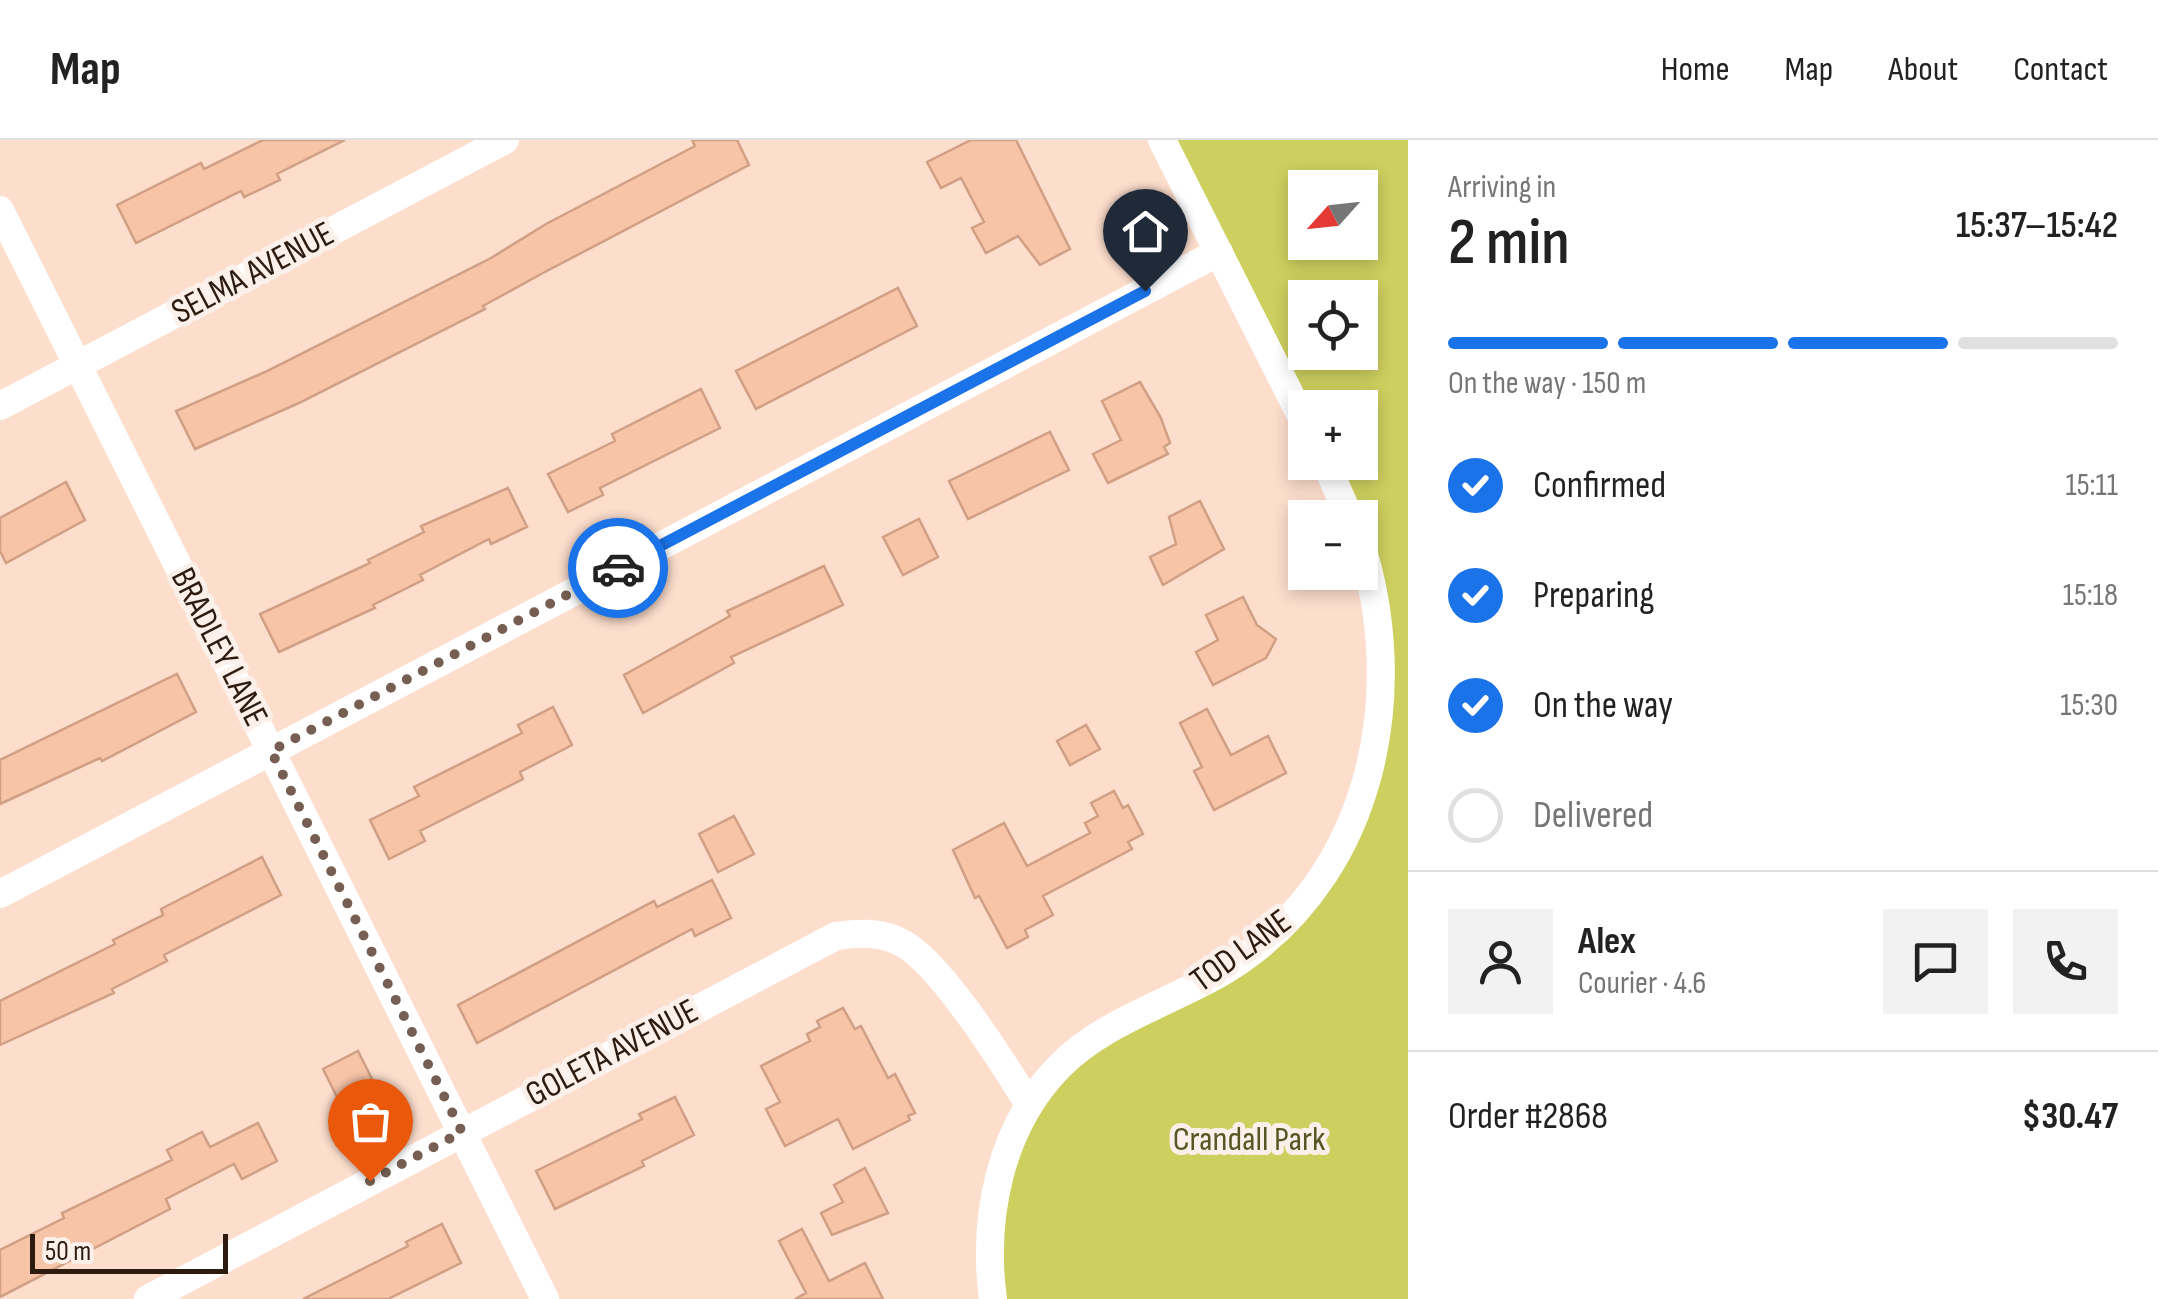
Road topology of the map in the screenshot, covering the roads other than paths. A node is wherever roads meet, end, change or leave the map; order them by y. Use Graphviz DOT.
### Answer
graph roads {
  1 [pos="505,140"];
  2 [pos="1162,140"];
  3 [pos="0,210"];
  4 [pos="1219,252"];
  5 [pos="78,365"];
  6 [pos="1288,390"];
  7 [pos="0,406"];
  8 [pos="1375,590"];
  9 [pos="271,751"];
  10 [pos="0,894"];
  11 [pos="1028,1103"];
  12 [pos="462,1132"];
  13 [pos="148,1299"];
  14 [pos="545,1299"];
  15 [pos="993,1299"];
  1 -- 5 [label="street, SELMA AVENUE"];
  2 -- 4 [label="street"];
  3 -- 5 [label="street, BRADLEY LANE"];
  4 -- 6 [label="street"];
  4 -- 9 [label="street"];
  5 -- 7 [label="street, SELMA AVENUE"];
  5 -- 9 [label="street, BRADLEY LANE"];
  8 -- 11 [label="street, TOD LANE"];
  9 -- 10 [label="street"];
  9 -- 12 [label="street, BRADLEY LANE"];
  11 -- 12 [label="street, GOLETA AVENUE"];
  11 -- 15 [label="street, TOD LANE"];
  12 -- 13 [label="street, GOLETA AVENUE"];
  12 -- 14 [label="street, BRADLEY LANE"];
}
